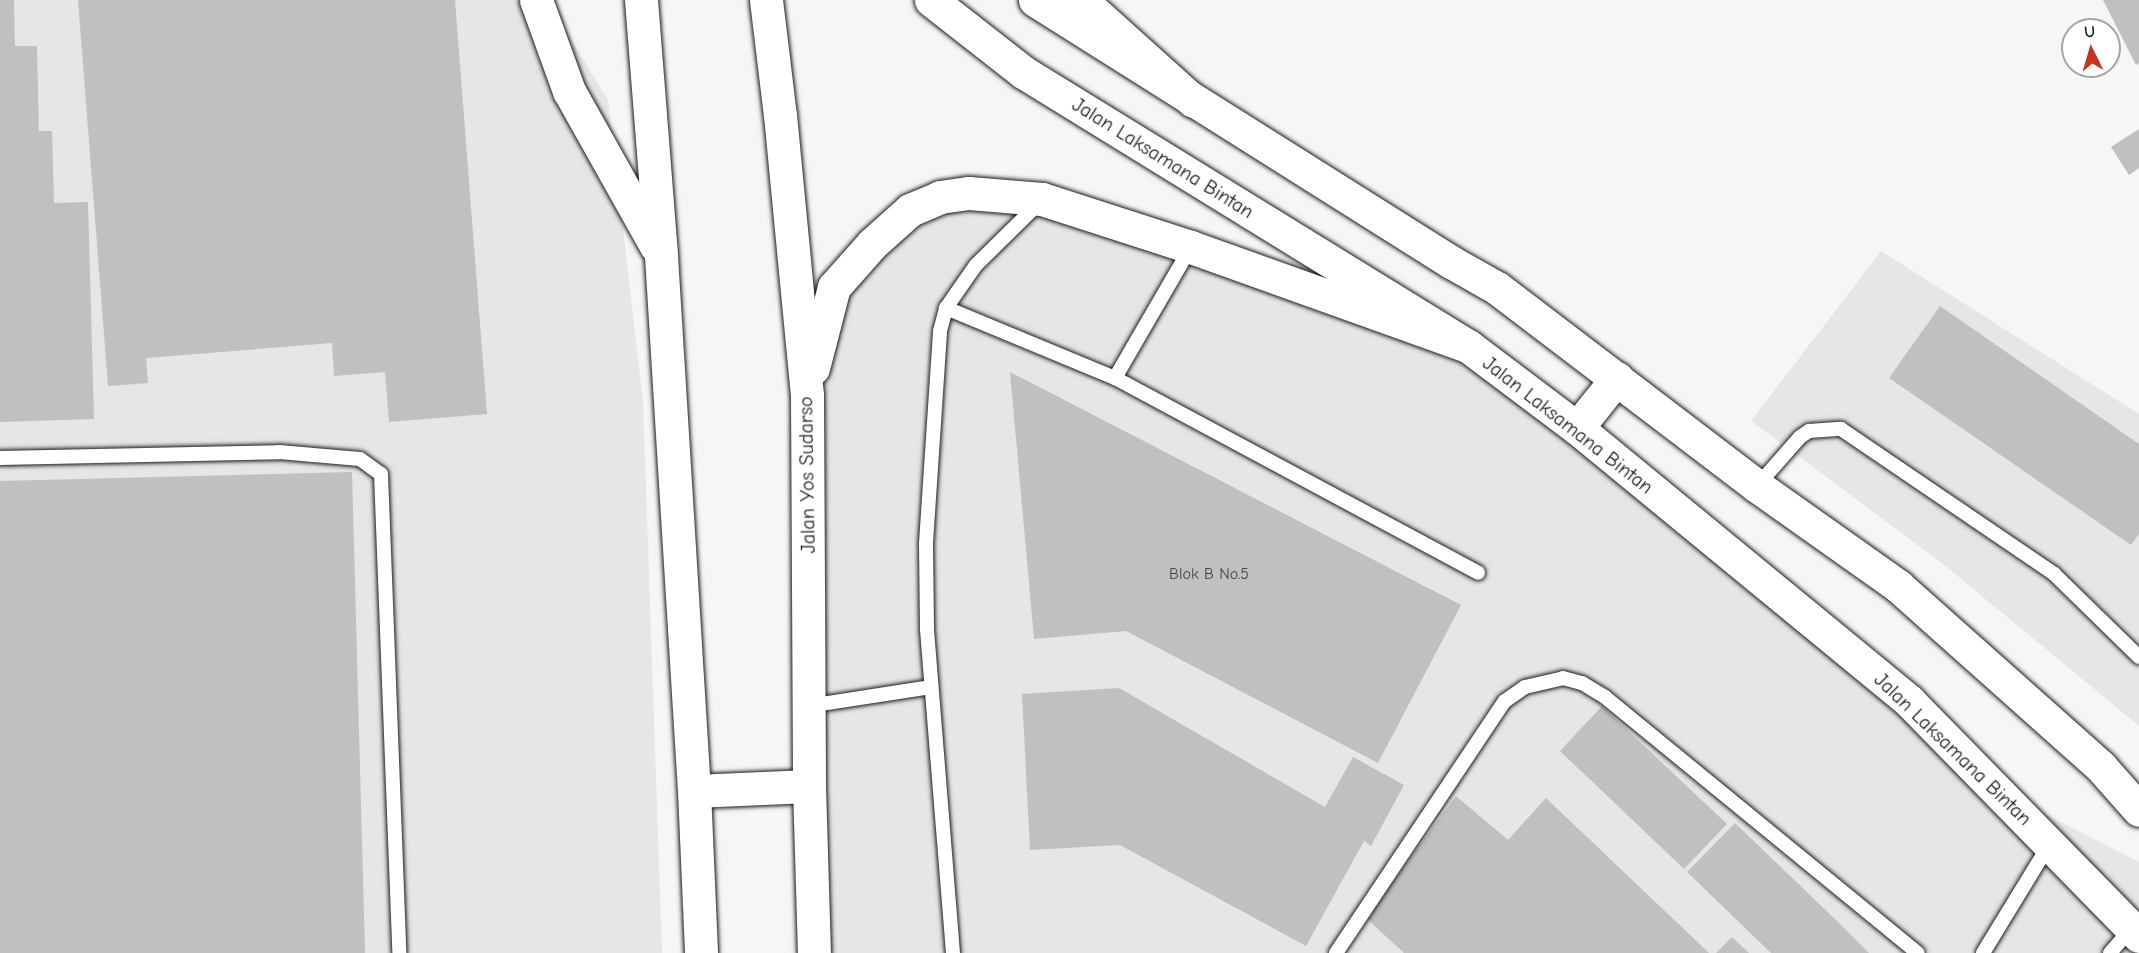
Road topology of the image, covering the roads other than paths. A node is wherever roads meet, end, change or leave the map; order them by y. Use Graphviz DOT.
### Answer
graph roads {
  1 [pos="536,0"];
  2 [pos="641,0"];
  3 [pos="766,0"];
  4 [pos="931,0"];
  5 [pos="1035,0"];
  6 [pos="1081,0"];
  7 [pos="1193,101"];
  8 [pos="1042,199"];
  9 [pos="1191,246"];
  10 [pos="661,256"];
  11 [pos="946,308"];
  12 [pos="1468,346"];
  13 [pos="1115,378"];
  14 [pos="1617,378"];
  15 [pos="807,395"];
  16 [pos="1577,428"];
  17 [pos="0,458"];
  18 [pos="1757,486"];
  19 [pos="1478,573"];
  20 [pos="2139,657"];
  21 [pos="931,687"];
  22 [pos="808,706"];
  23 [pos="809,786"];
  24 [pos="694,791"];
  25 [pos="2139,810"];
  26 [pos="2050,843"];
  27 [pos="2135,932"];
  28 [pos="399,953"];
  29 [pos="700,953"];
  30 [pos="814,953"];
  31 [pos="953,953"];
  32 [pos="1336,953"];
  33 [pos="1918,953"];
  34 [pos="1983,953"];
  35 [pos="2110,953"];
  1 -- 10 [label="main road"];
  2 -- 10 [label="main road"];
  3 -- 15 [label="main road, Jalan Yos Sudarso"];
  4 -- 12 [label="main road, Jalan Laksamana Bintan"];
  5 -- 7 [label="main road"];
  6 -- 7 [label="main road"];
  7 -- 14 [label="main road"];
  8 -- 9 [label="main road"];
  8 -- 11 [label="lane"];
  8 -- 15 [label="main road"];
  9 -- 12 [label="main road"];
  9 -- 13 [label="lane"];
  10 -- 24 [label="main road"];
  11 -- 13 [label="lane"];
  11 -- 21 [label="lane"];
  12 -- 16 [label="main road, Jalan Laksamana Bintan"];
  13 -- 19 [label="lane"];
  14 -- 16 [label="main road"];
  14 -- 18 [label="main road"];
  15 -- 22 [label="main road, Jalan Yos Sudarso"];
  16 -- 26 [label="main road, Jalan Laksamana Bintan"];
  17 -- 28 [label="lane"];
  18 -- 20 [label="lane"];
  18 -- 25 [label="main road"];
  21 -- 22 [label="lane"];
  21 -- 31 [label="lane"];
  22 -- 23 [label="main road, Jalan Yos Sudarso"];
  23 -- 24 [label="main road"];
  23 -- 30 [label="main road, Jalan Yos Sudarso"];
  24 -- 29 [label="main road"];
  26 -- 27 [label="main road, Jalan Laksamana Bintan"];
  26 -- 34 [label="lane"];
  27 -- 35 [label="lane"];
  32 -- 33 [label="lane"];
}
